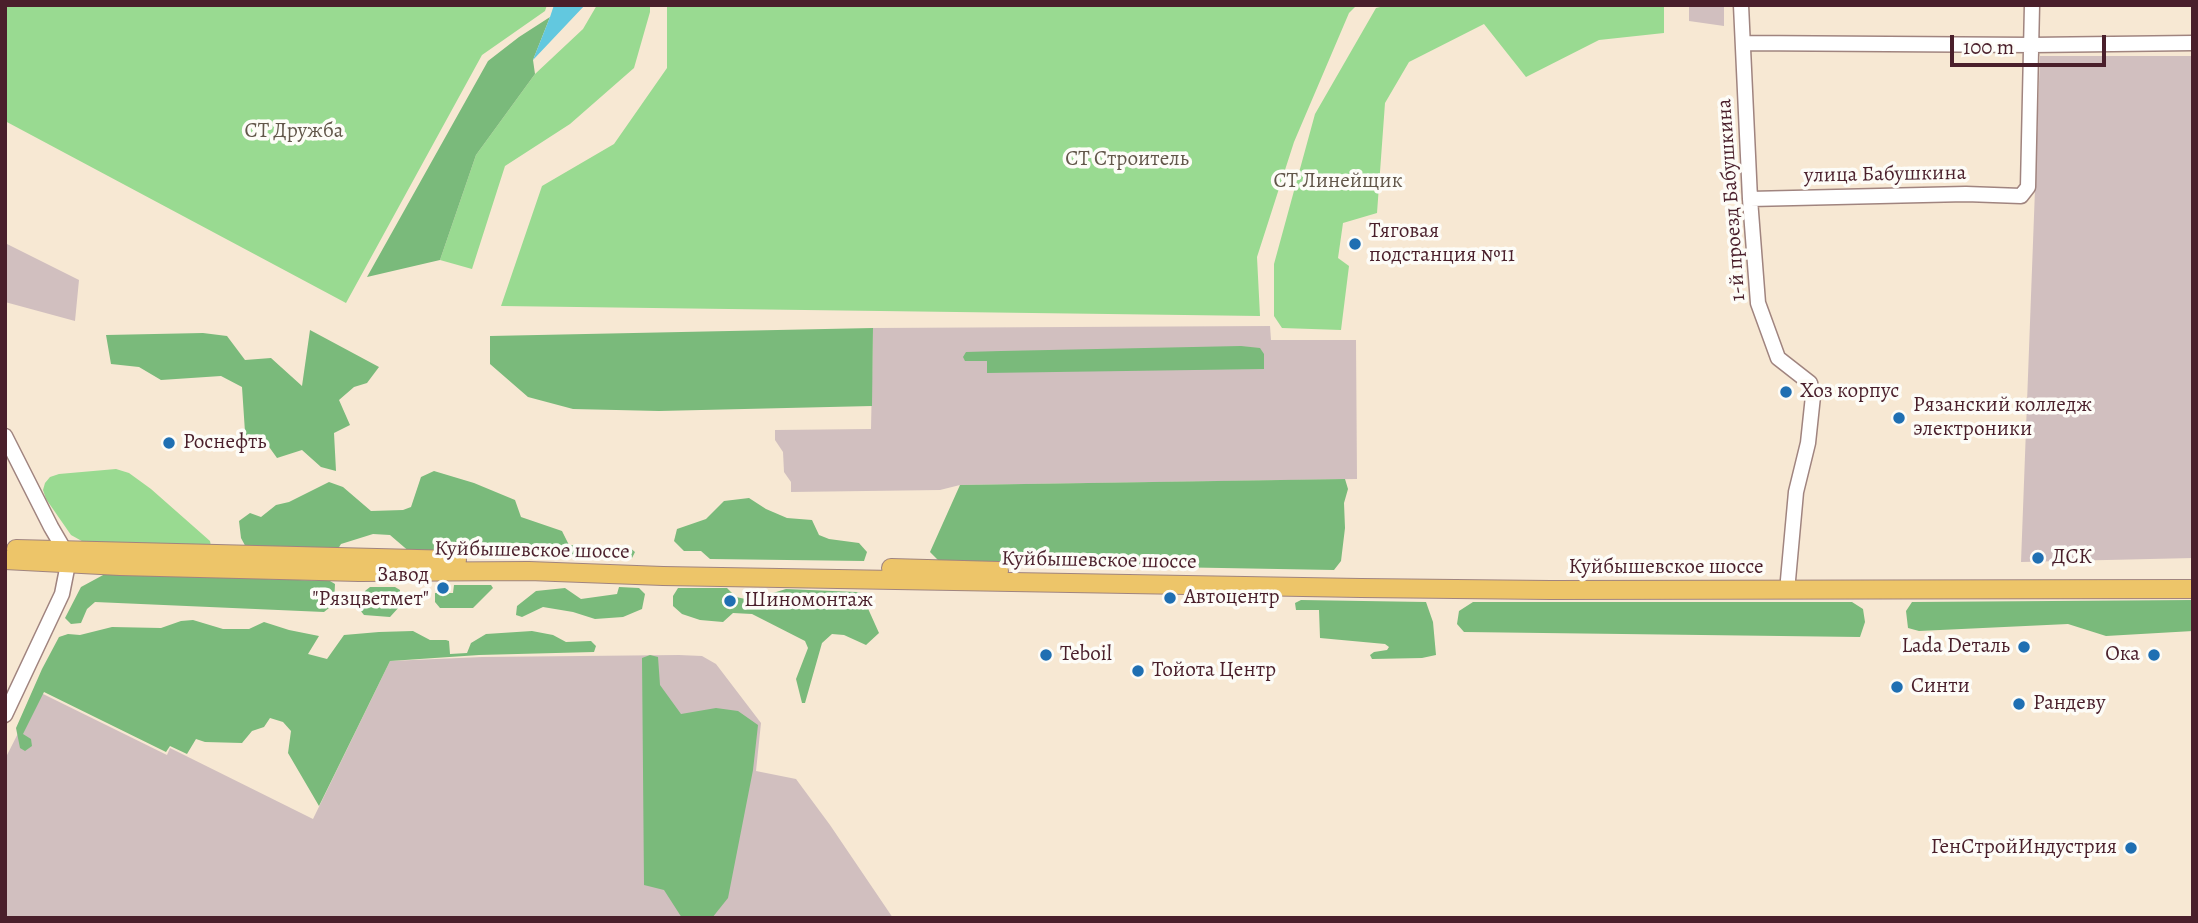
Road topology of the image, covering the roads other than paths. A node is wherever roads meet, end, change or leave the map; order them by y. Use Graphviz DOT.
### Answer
graph roads {
  1 [pos="1741,5"];
  2 [pos="2032,5"];
  3 [pos="1743,43"];
  4 [pos="2193,43"];
  5 [pos="2032,45"];
  6 [pos="1750,199"];
  7 [pos="5,436"];
  8 [pos="5,548"];
  9 [pos="66,557"];
  10 [pos="5,560"];
  11 [pos="2193,578"];
  12 [pos="1788,580"];
  13 [pos="2193,589"];
  14 [pos="5,715"];
  1 -- 3 [label="street, 1-й проезд Бабушкина"];
  2 -- 5 [label="street"];
  3 -- 5 [label="street"];
  3 -- 6 [label="street, 1-й проезд Бабушкина"];
  4 -- 5 [label="street"];
  5 -- 6 [label="street, улица Бабушкина"];
  6 -- 12 [label="street, 1-й проезд Бабушкина"];
  7 -- 9 [label="street"];
  8 -- 9 [label="main road, Куйбышевское шоссе"];
  9 -- 10 [label="main road, Куйбышевское шоссе"];
  9 -- 12 [label="main road, Куйбышевское шоссе"];
  9 -- 13 [label="main road, Куйбышевское шоссе"];
  9 -- 14 [label="street"];
  11 -- 12 [label="main road, Куйбышевское шоссе"];
}
